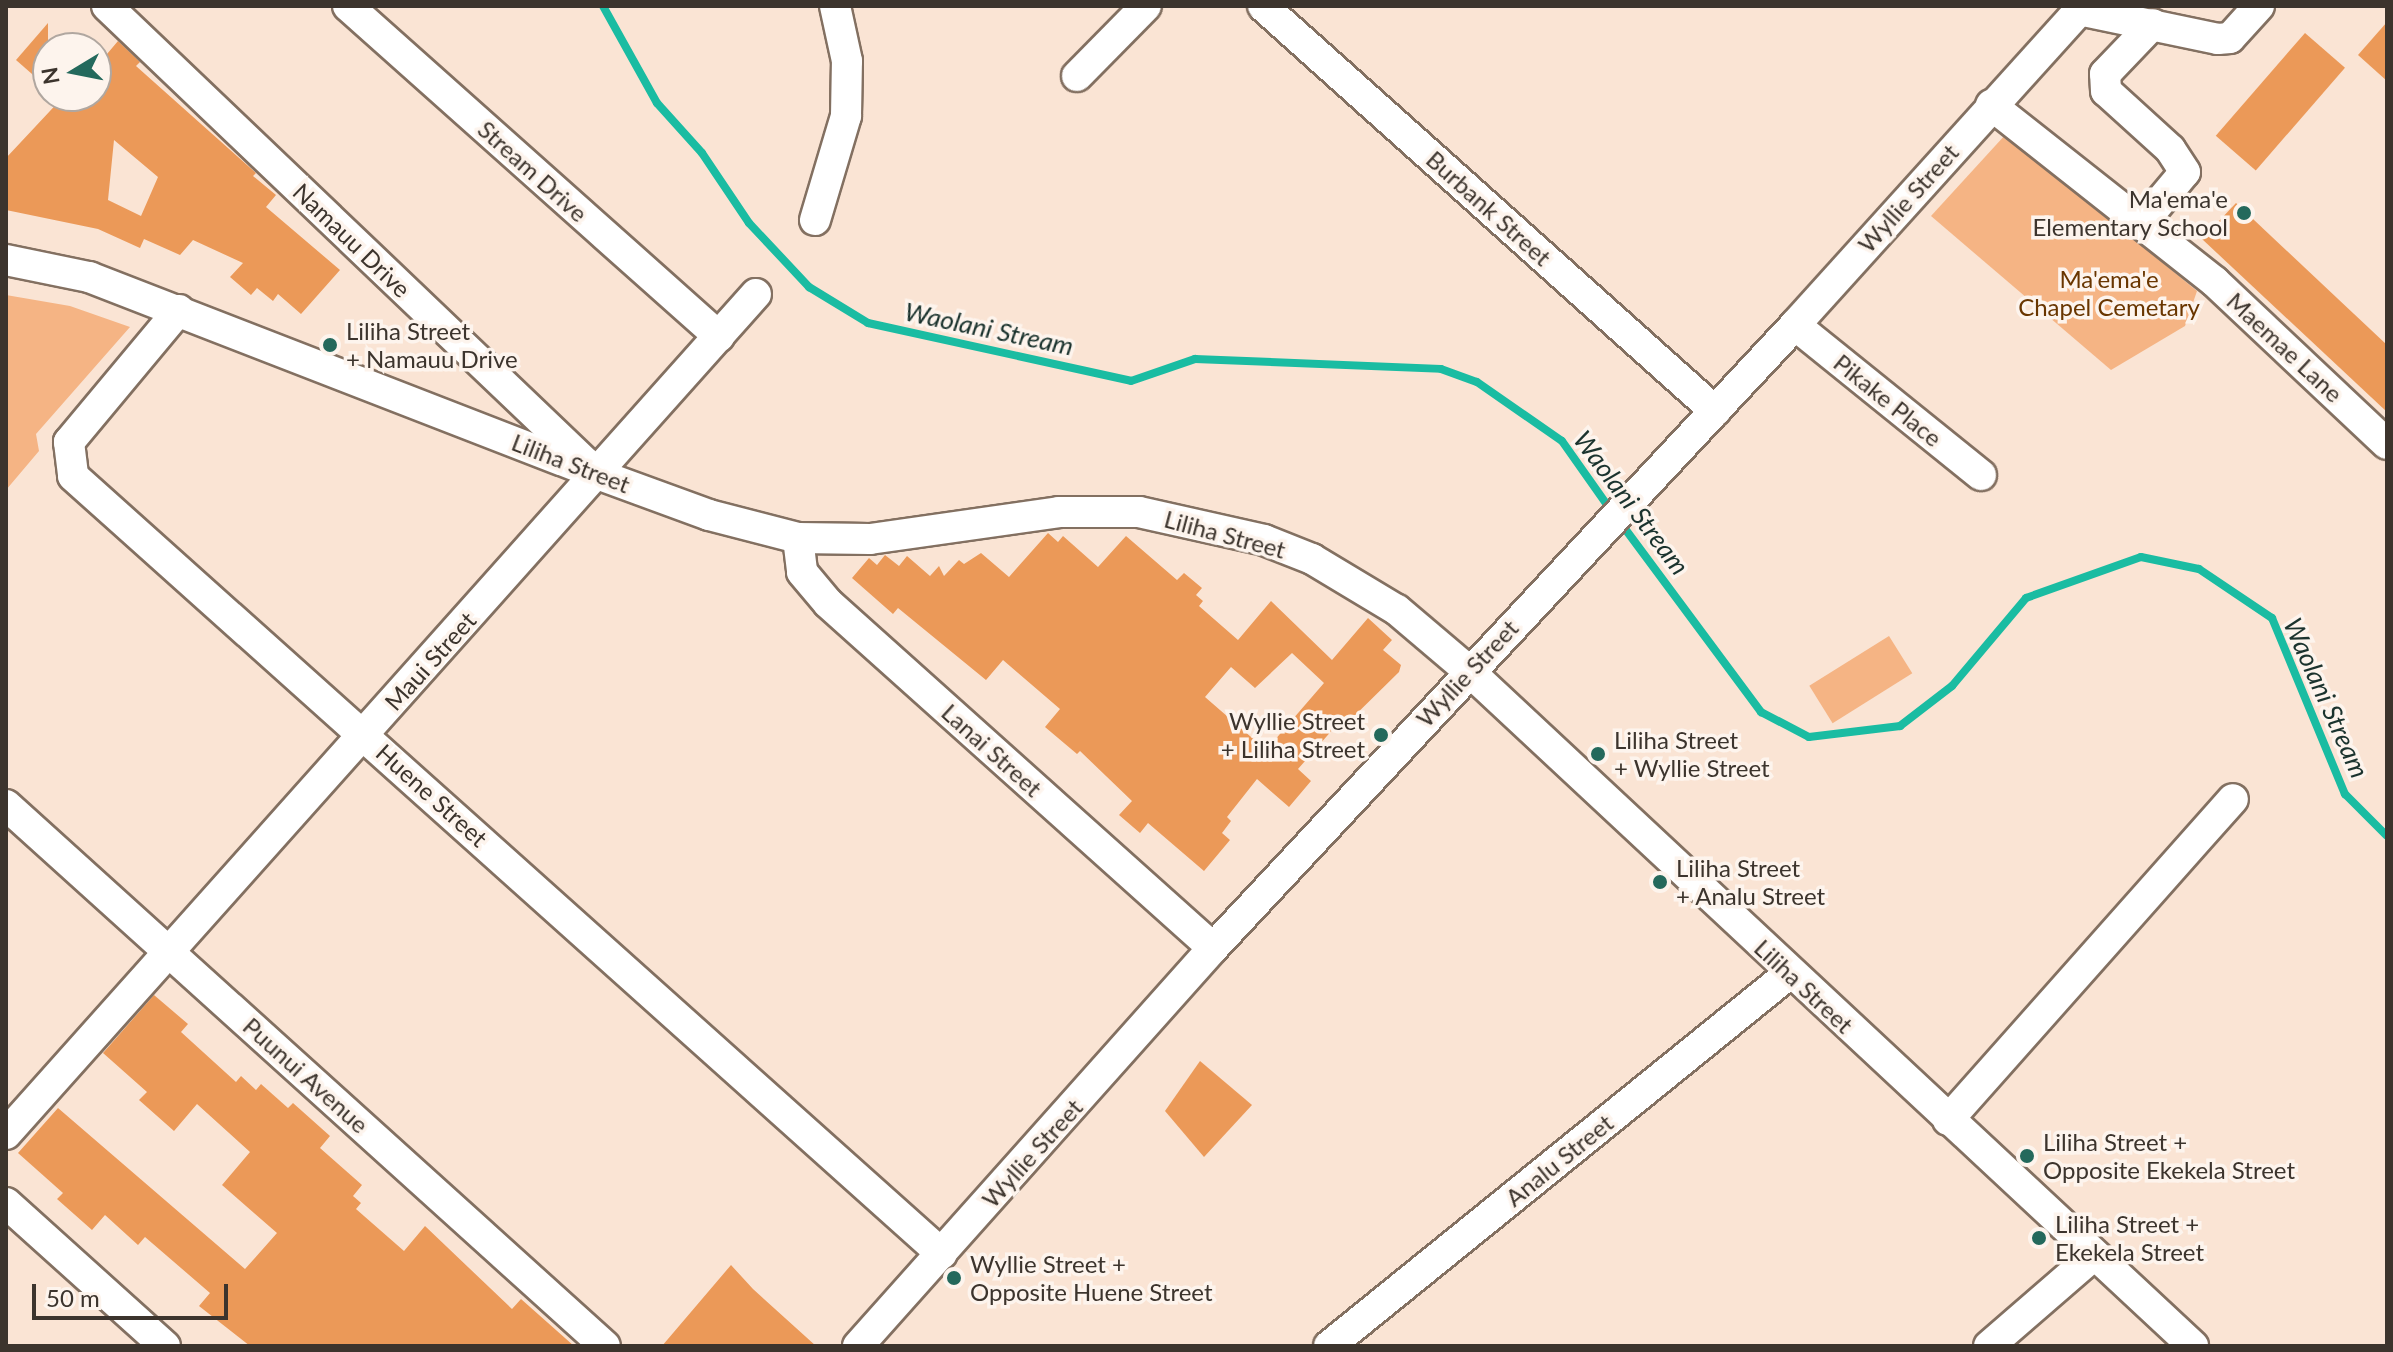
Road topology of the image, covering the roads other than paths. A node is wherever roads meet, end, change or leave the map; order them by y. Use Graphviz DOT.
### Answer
graph roads {
  1 [pos="107,6"];
  2 [pos="348,6"];
  3 [pos="835,6"];
  4 [pos="1146,6"];
  5 [pos="1263,6"];
  6 [pos="2259,6"];
  7 [pos="2081,8"];
  8 [pos="2153,24"];
  9 [pos="1077,76"];
  10 [pos="1991,105"];
  11 [pos="815,220"];
  12 [pos="2143,222"];
  13 [pos="6,260"];
  14 [pos="756,294"];
  15 [pos="179,310"];
  16 [pos="1795,325"];
  17 [pos="719,337"];
  18 [pos="1715,411"];
  19 [pos="2387,444"];
  20 [pos="597,474"];
  21 [pos="1981,475"];
  22 [pos="798,538"];
  23 [pos="1469,671"];
  24 [pos="365,734"];
  25 [pos="2233,799"];
  26 [pos="6,805"];
  27 [pos="1213,948"];
  28 [pos="168,950"];
  29 [pos="1790,973"];
  30 [pos="1948,1120"];
  31 [pos="6,1134"];
  32 [pos="6,1203"];
  33 [pos="942,1254"];
  34 [pos="2094,1255"];
  35 [pos="165,1346"];
  36 [pos="605,1346"];
  37 [pos="858,1346"];
  38 [pos="1329,1346"];
  39 [pos="1989,1346"];
  40 [pos="2193,1346"];
  1 -- 20 [label="street, Namauu Drive"];
  2 -- 17 [label="street, Stream Drive"];
  3 -- 11 [label="street"];
  4 -- 9 [label="street"];
  5 -- 18 [label="street, Burbank Street"];
  6 -- 8 [label="street"];
  7 -- 8 [label="street"];
  7 -- 10 [label="street, Wyllie Street"];
  8 -- 12 [label="street"];
  10 -- 12 [label="street, Maemae Lane"];
  10 -- 16 [label="street, Wyllie Street"];
  12 -- 19 [label="street, Maemae Lane"];
  13 -- 15 [label="street, Liliha Street"];
  14 -- 17 [label="street, Maui Street"];
  15 -- 20 [label="street, Liliha Street"];
  15 -- 24 [label="street, Huene Street"];
  16 -- 18 [label="street, Wyllie Street"];
  16 -- 21 [label="street, Pikake Place"];
  17 -- 20 [label="street, Maui Street"];
  18 -- 23 [label="street, Wyllie Street"];
  20 -- 22 [label="street, Liliha Street"];
  20 -- 24 [label="street, Maui Street"];
  22 -- 23 [label="street, Liliha Street"];
  22 -- 27 [label="street, Lanai Street"];
  23 -- 27 [label="street, Wyllie Street"];
  23 -- 29 [label="street, Liliha Street"];
  24 -- 28 [label="street, Maui Street"];
  24 -- 33 [label="street, Huene Street"];
  25 -- 30 [label="street"];
  26 -- 28 [label="street, Puunui Avenue"];
  27 -- 33 [label="street, Wyllie Street"];
  28 -- 31 [label="street, Maui Street"];
  28 -- 36 [label="street, Puunui Avenue"];
  29 -- 30 [label="street, Liliha Street"];
  29 -- 38 [label="street, Analu Street"];
  30 -- 34 [label="street, Liliha Street"];
  32 -- 35 [label="street"];
  33 -- 37 [label="street, Wyllie Street"];
  34 -- 39 [label="street"];
  34 -- 40 [label="street, Liliha Street"];
}
